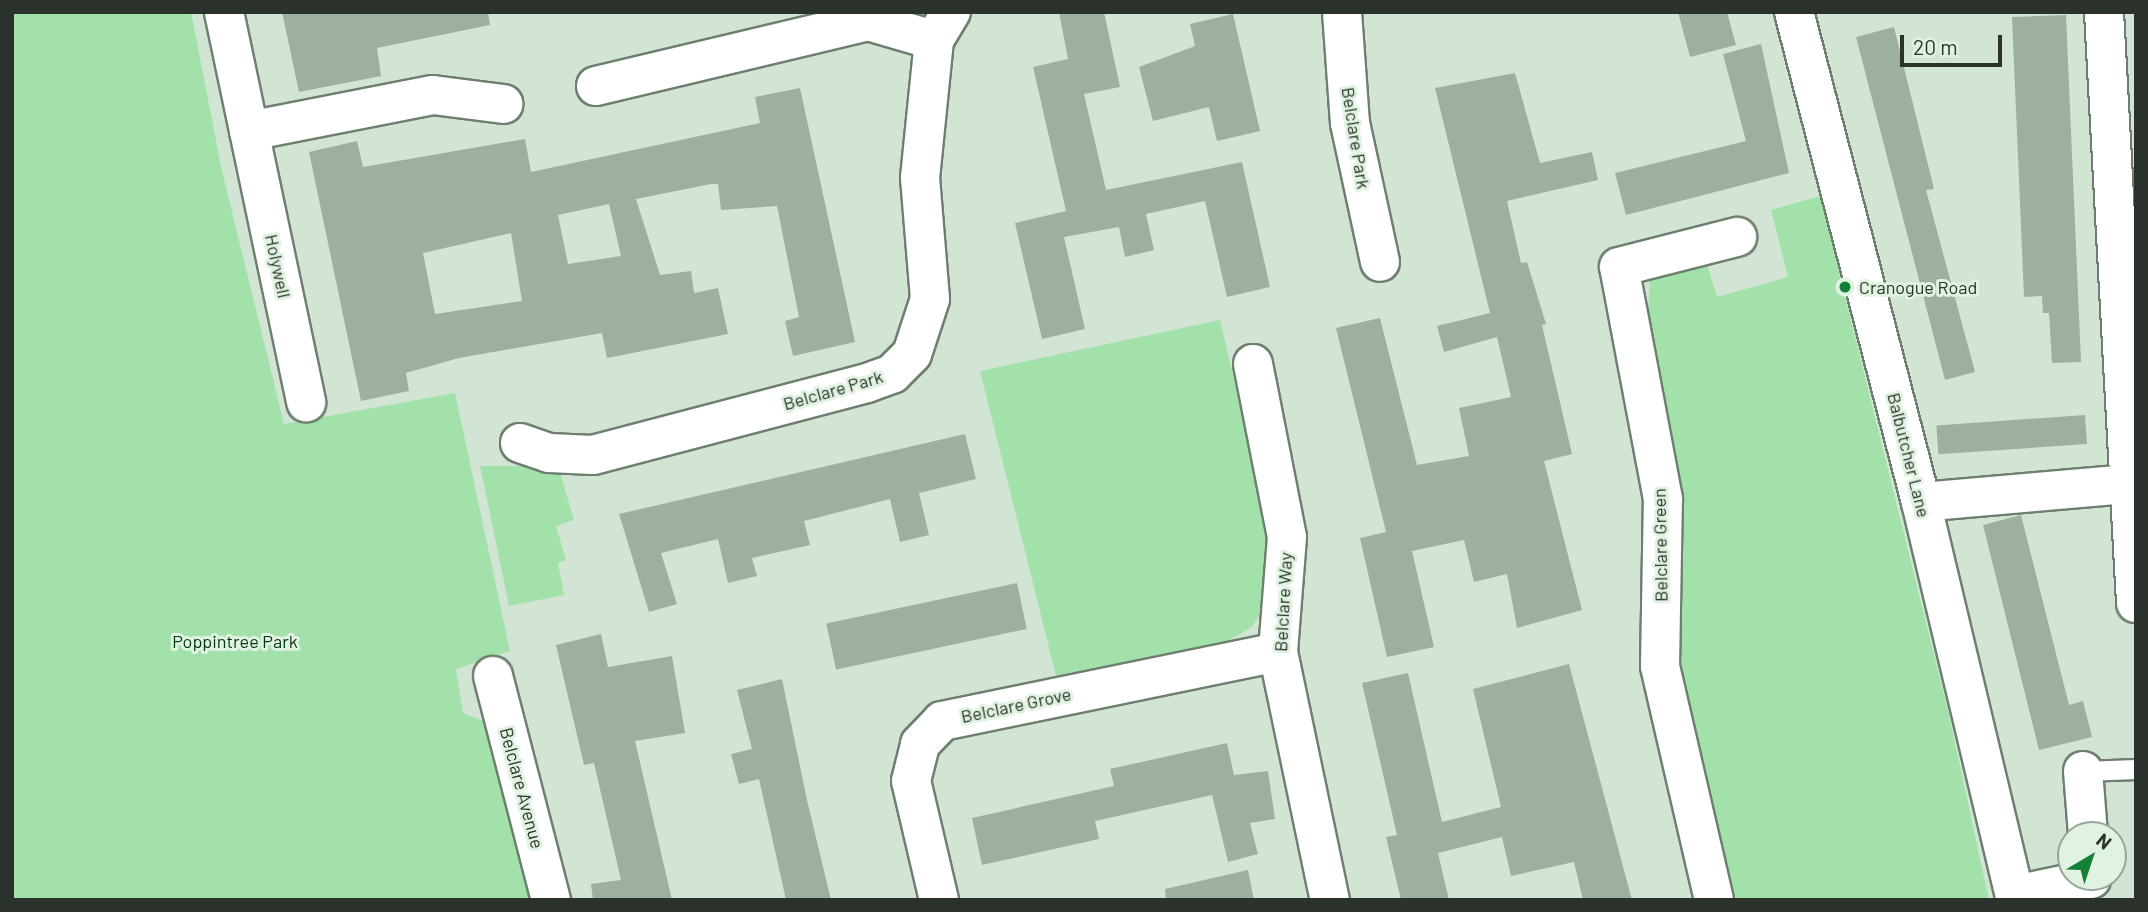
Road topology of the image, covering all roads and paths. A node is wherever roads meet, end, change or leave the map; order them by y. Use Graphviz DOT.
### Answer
graph roads {
  1 [pos="224,12"];
  2 [pos="1342,12"];
  3 [pos="1794,12"];
  4 [pos="2104,12"];
  5 [pos="943,26"];
  6 [pos="596,86"];
  7 [pos="503,104"];
  8 [pos="250,131"];
  9 [pos="2124,191"];
  10 [pos="1737,237"];
  11 [pos="1380,262"];
  12 [pos="1253,364"];
  13 [pos="306,402"];
  14 [pos="520,443"];
  15 [pos="2129,465"];
  16 [pos="1921,502"];
  17 [pos="2136,603"];
  18 [pos="1278,652"];
  19 [pos="493,676"];
  20 [pos="2136,769"];
  21 [pos="2083,771"];
  22 [pos="2087,821"];
  23 [pos="2057,890"];
  24 [pos="2015,897"];
  25 [pos="551,900"];
  26 [pos="939,900"];
  27 [pos="1330,900"];
  28 [pos="1714,900"];
  1 -- 8 [label="street, Holywell"];
  2 -- 11 [label="street, Belclare Park"];
  3 -- 16 [label="street, Balbutcher Lane"];
  4 -- 9 [label="street"];
  5 -- 6 [label="street, Belclare Park"];
  5 -- 14 [label="street, Belclare Park"];
  7 -- 8 [label="street"];
  8 -- 13 [label="street, Holywell"];
  9 -- 15 [label="street"];
  10 -- 28 [label="street, Belclare Green"];
  12 -- 18 [label="street, Belclare Way"];
  15 -- 16 [label="street"];
  15 -- 17 [label="street"];
  16 -- 24 [label="street, Balbutcher Lane"];
  18 -- 26 [label="street, Belclare Grove"];
  18 -- 27 [label="street, Belclare Way"];
  19 -- 25 [label="street, Belclare Avenue"];
  20 -- 21 [label="lane"];
  21 -- 22 [label="street"];
  23 -- 24 [label="street"];
}
